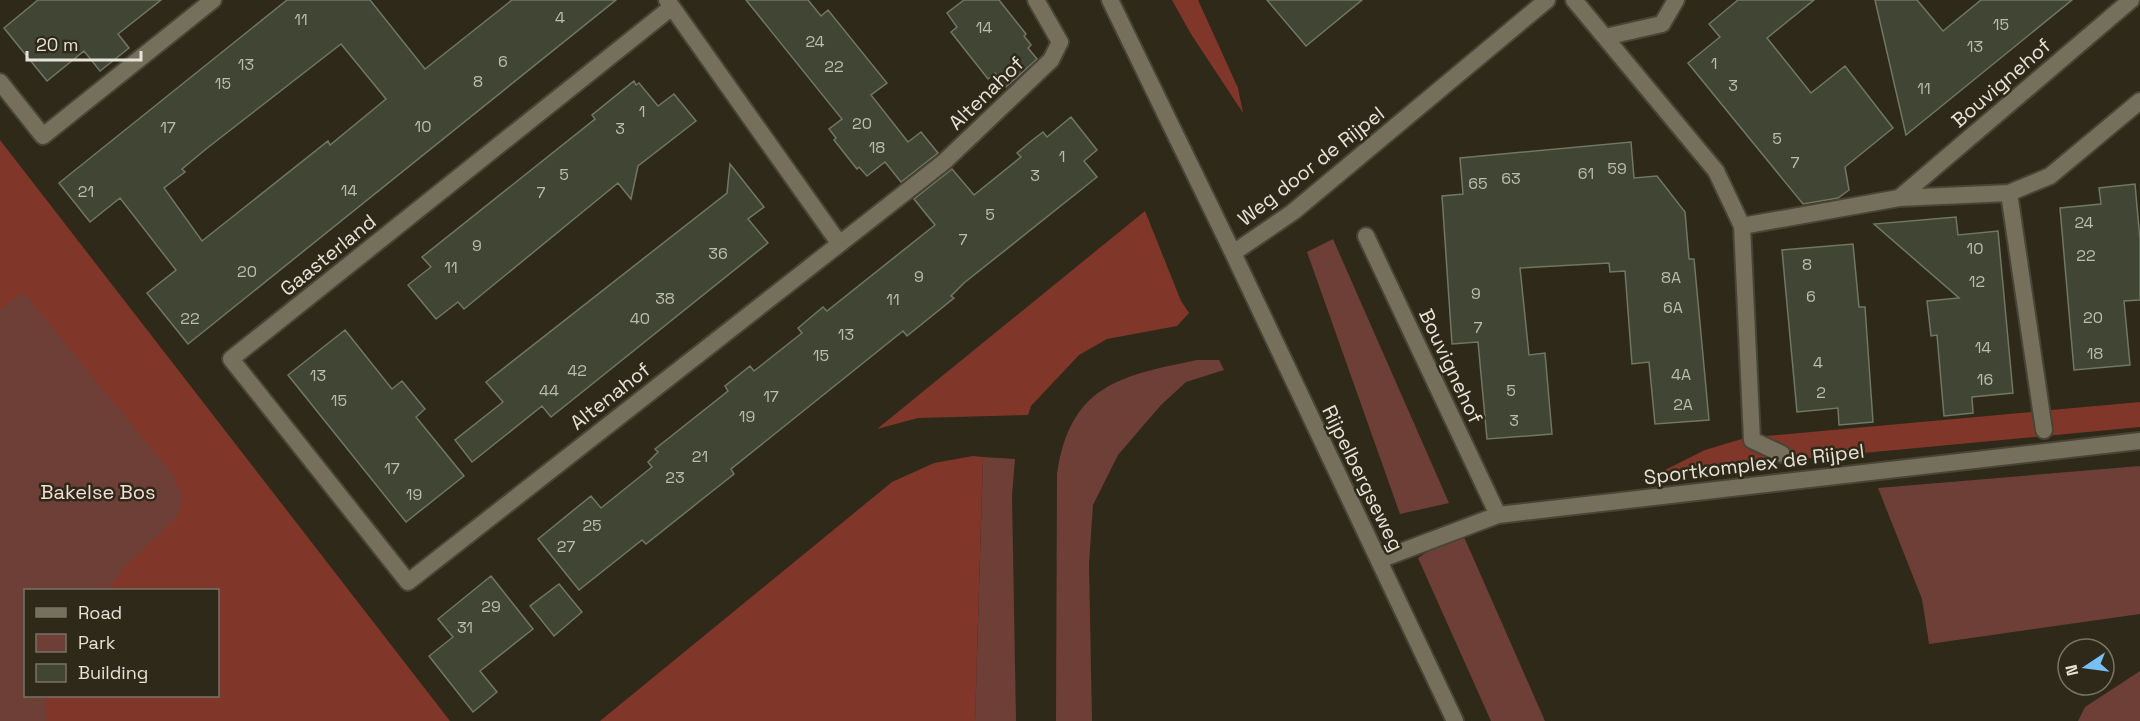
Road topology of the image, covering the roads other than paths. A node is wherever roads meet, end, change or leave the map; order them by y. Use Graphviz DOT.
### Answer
graph roads {
  1 [pos="213,0"];
  2 [pos="1036,0"];
  3 [pos="1110,0"];
  4 [pos="1547,0"];
  5 [pos="1574,0"];
  6 [pos="1676,0"];
  7 [pos="2131,0"];
  8 [pos="670,3"];
  9 [pos="1605,37"];
  10 [pos="0,82"];
  11 [pos="2140,101"];
  12 [pos="2009,193"];
  13 [pos="1899,198"];
  14 [pos="1742,226"];
  15 [pos="1366,236"];
  16 [pos="839,243"];
  17 [pos="1233,253"];
  18 [pos="2044,430"];
  19 [pos="2140,441"];
  20 [pos="1782,454"];
  21 [pos="1498,515"];
  22 [pos="1379,560"];
  23 [pos="408,582"];
  24 [pos="1455,721"];
  1 -- 10 [label="street"];
  2 -- 16 [label="street, Altenahof"];
  3 -- 17 [label="street, Weg door de Rijpel"];
  4 -- 17 [label="street, Weg door de Rijpel"];
  5 -- 9 [label="street"];
  6 -- 9 [label="street"];
  7 -- 13 [label="street, Bouvignehof"];
  8 -- 16 [label="street"];
  8 -- 23 [label="street, Gaasterland"];
  9 -- 14 [label="street"];
  11 -- 12 [label="street"];
  12 -- 13 [label="street"];
  12 -- 18 [label="street"];
  13 -- 14 [label="street"];
  14 -- 20 [label="street"];
  15 -- 21 [label="street, Bouvignehof"];
  16 -- 23 [label="street, Altenahof"];
  17 -- 22 [label="street, Rijpelbergseweg"];
  19 -- 21 [label="street, Sportkomplex de Rijpel"];
  21 -- 22 [label="street, Sportkomplex de Rijpel"];
  22 -- 24 [label="street, Rijpelbergseweg"];
}
